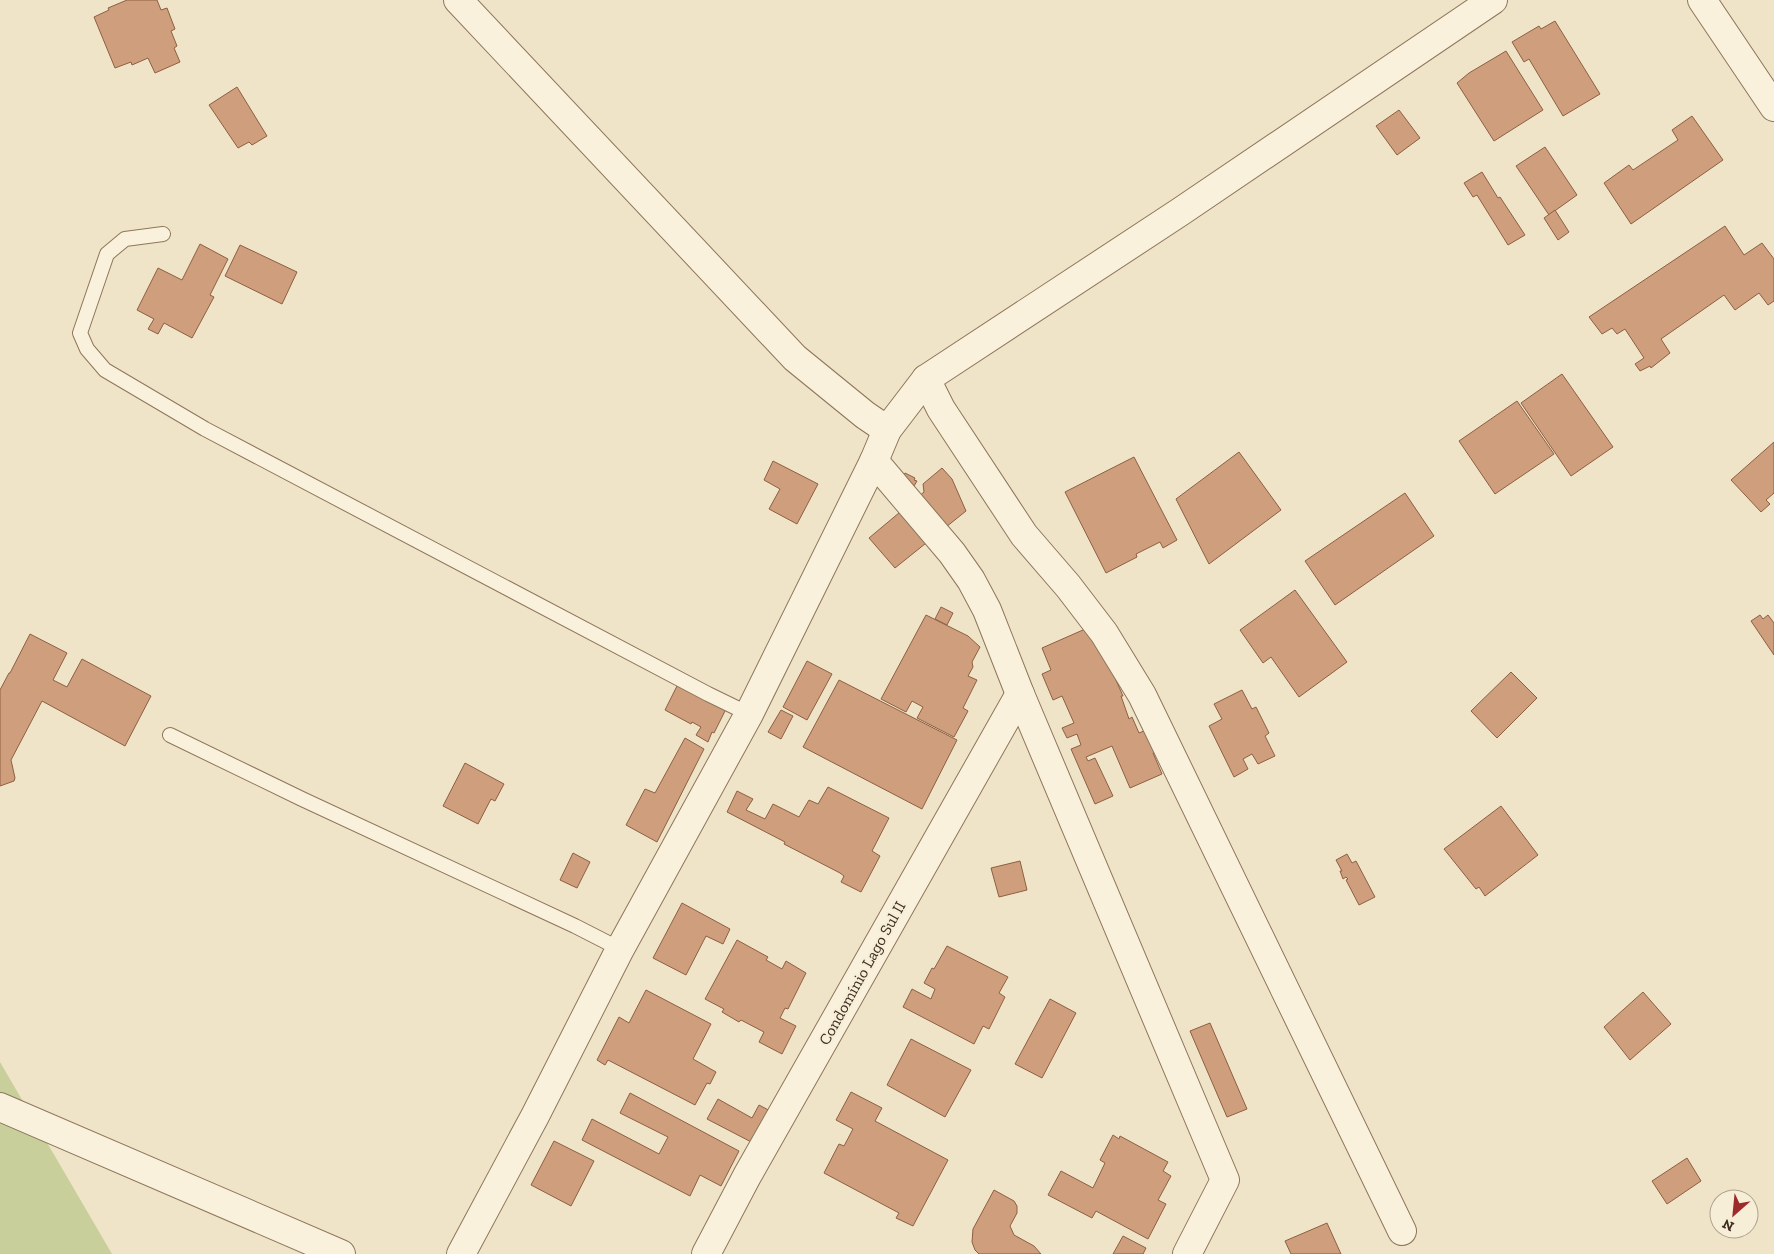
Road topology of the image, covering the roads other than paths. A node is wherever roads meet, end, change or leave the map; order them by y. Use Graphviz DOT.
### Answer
graph roads {
  1 [pos="458,0"];
  2 [pos="1493,0"];
  3 [pos="1702,0"];
  4 [pos="1774,107"];
  5 [pos="163,234"];
  6 [pos="926,379"];
  7 [pos="887,430"];
  8 [pos="874,461"];
  9 [pos="1020,694"];
  10 [pos="749,714"];
  11 [pos="170,734"];
  12 [pos="620,948"];
  13 [pos="0,1107"];
  14 [pos="1402,1231"];
  15 [pos="341,1254"];
  16 [pos="461,1254"];
  17 [pos="706,1254"];
  18 [pos="1187,1254"];
  1 -- 7 [label="street"];
  2 -- 6 [label="street"];
  3 -- 4 [label="street"];
  5 -- 10 [label="lane"];
  6 -- 7 [label="street"];
  6 -- 14 [label="street"];
  7 -- 8 [label="street"];
  8 -- 9 [label="street"];
  8 -- 10 [label="street"];
  9 -- 17 [label="street, Condomínio Lago Sul II"];
  9 -- 18 [label="street"];
  10 -- 12 [label="street"];
  11 -- 12 [label="lane"];
  12 -- 16 [label="street"];
  13 -- 15 [label="street"];
}
